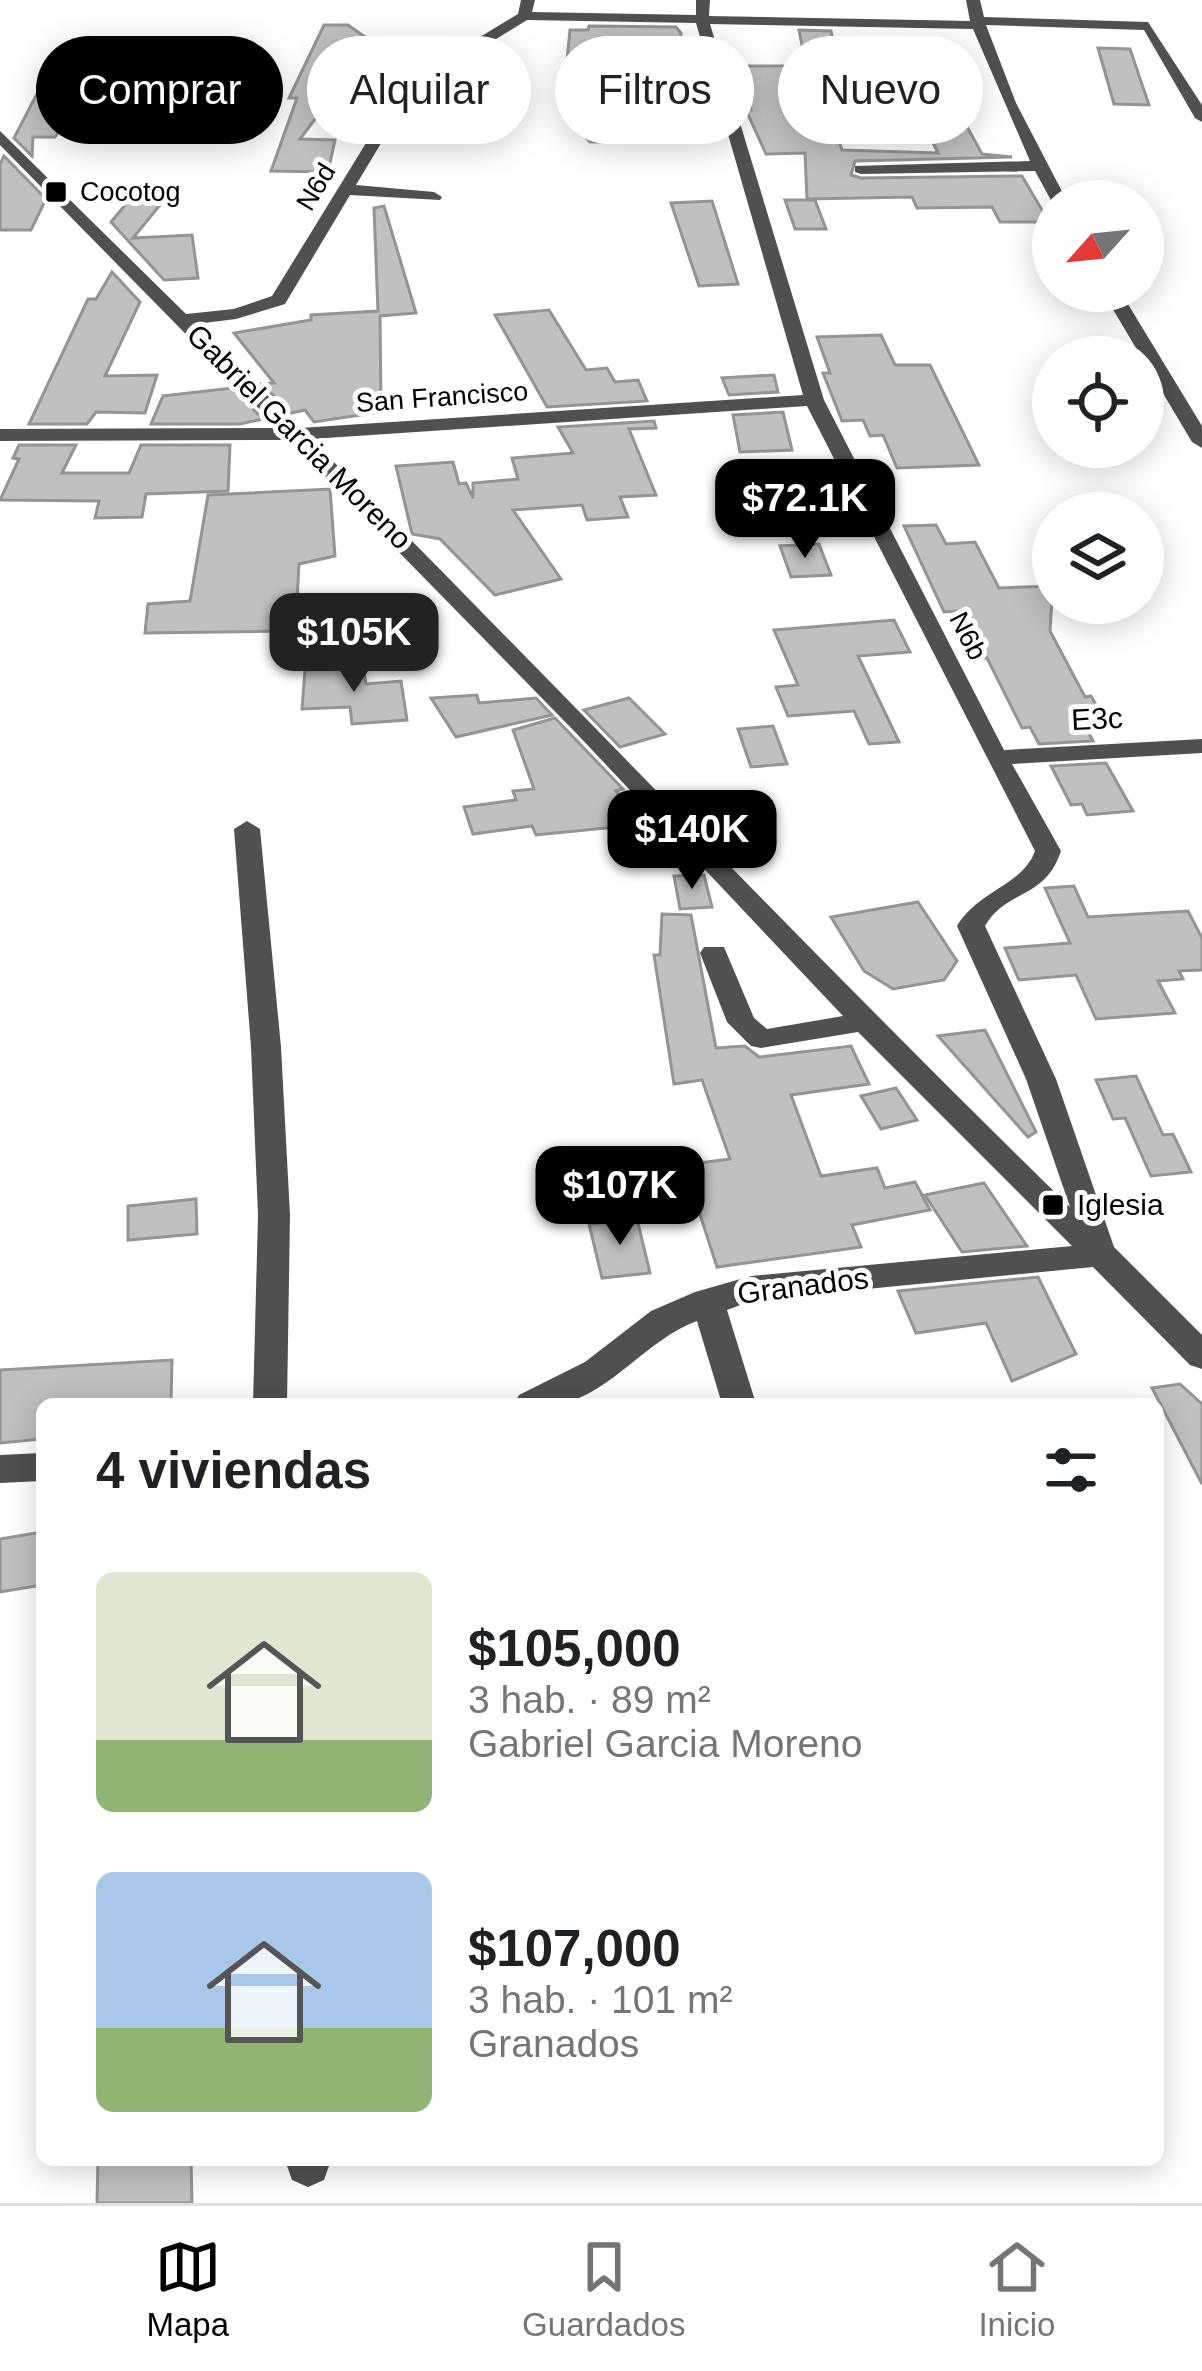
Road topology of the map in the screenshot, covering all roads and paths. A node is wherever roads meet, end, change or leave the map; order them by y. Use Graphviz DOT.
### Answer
graph roads {
  1 [pos="973,0"];
  2 [pos="526,8"];
  3 [pos="702,10"];
  4 [pos="977,23"];
  5 [pos="1202,118"];
  6 [pos="0,136"];
  7 [pos="1039,166"];
  8 [pos="861,169"];
  9 [pos="1047,180"];
  10 [pos="342,189"];
  11 [pos="434,197"];
  12 [pos="1124,312"];
  13 [pos="184,320"];
  14 [pos="814,400"];
  15 [pos="297,434"];
  16 [pos="0,435"];
  17 [pos="1202,442"];
  18 [pos="1202,746"];
  19 [pos="996,758"];
  20 [pos="247,829"];
  21 [pos="714,953"];
  22 [pos="864,1022"];
  23 [pos="1103,1255"];
  24 [pos="706,1300"];
  25 [pos="1202,1356"];
  26 [pos="270,1398"];
  27 [pos="543,1398"];
  28 [pos="737,1398"];
  29 [pos="36,1467"];
  30 [pos="0,1469"];
  1 -- 4 [label="street"];
  2 -- 3 [label="street"];
  2 -- 10 [label="street, N6d"];
  3 -- 4 [label="street"];
  3 -- 14 [label="street, N6b"];
  4 -- 5 [label="street"];
  4 -- 7 [label="street"];
  6 -- 13 [label="street, Gabriel Garcia Moreno"];
  7 -- 8 [label="street"];
  7 -- 9 [label="street"];
  10 -- 11 [label="street"];
  10 -- 13 [label="street, N6d"];
  12 -- 17 [label="street"];
  13 -- 15 [label="street, Gabriel Garcia Moreno"];
  14 -- 15 [label="street, San Francisco"];
  14 -- 19 [label="street, N6b"];
  15 -- 16 [label="street, San Francisco"];
  15 -- 22 [label="street, Gabriel Garcia Moreno"];
  18 -- 19 [label="street, E3c"];
  19 -- 23 [label="street, N6b"];
  20 -- 26 [label="street"];
  21 -- 22 [label="street"];
  22 -- 23 [label="street, Gabriel Garcia Moreno"];
  23 -- 24 [label="street, Granados"];
  23 -- 25 [label="street, Gabriel Garcia Moreno"];
  24 -- 27 [label="street, Granados"];
  24 -- 28 [label="street"];
  29 -- 30 [label="street"];
}
